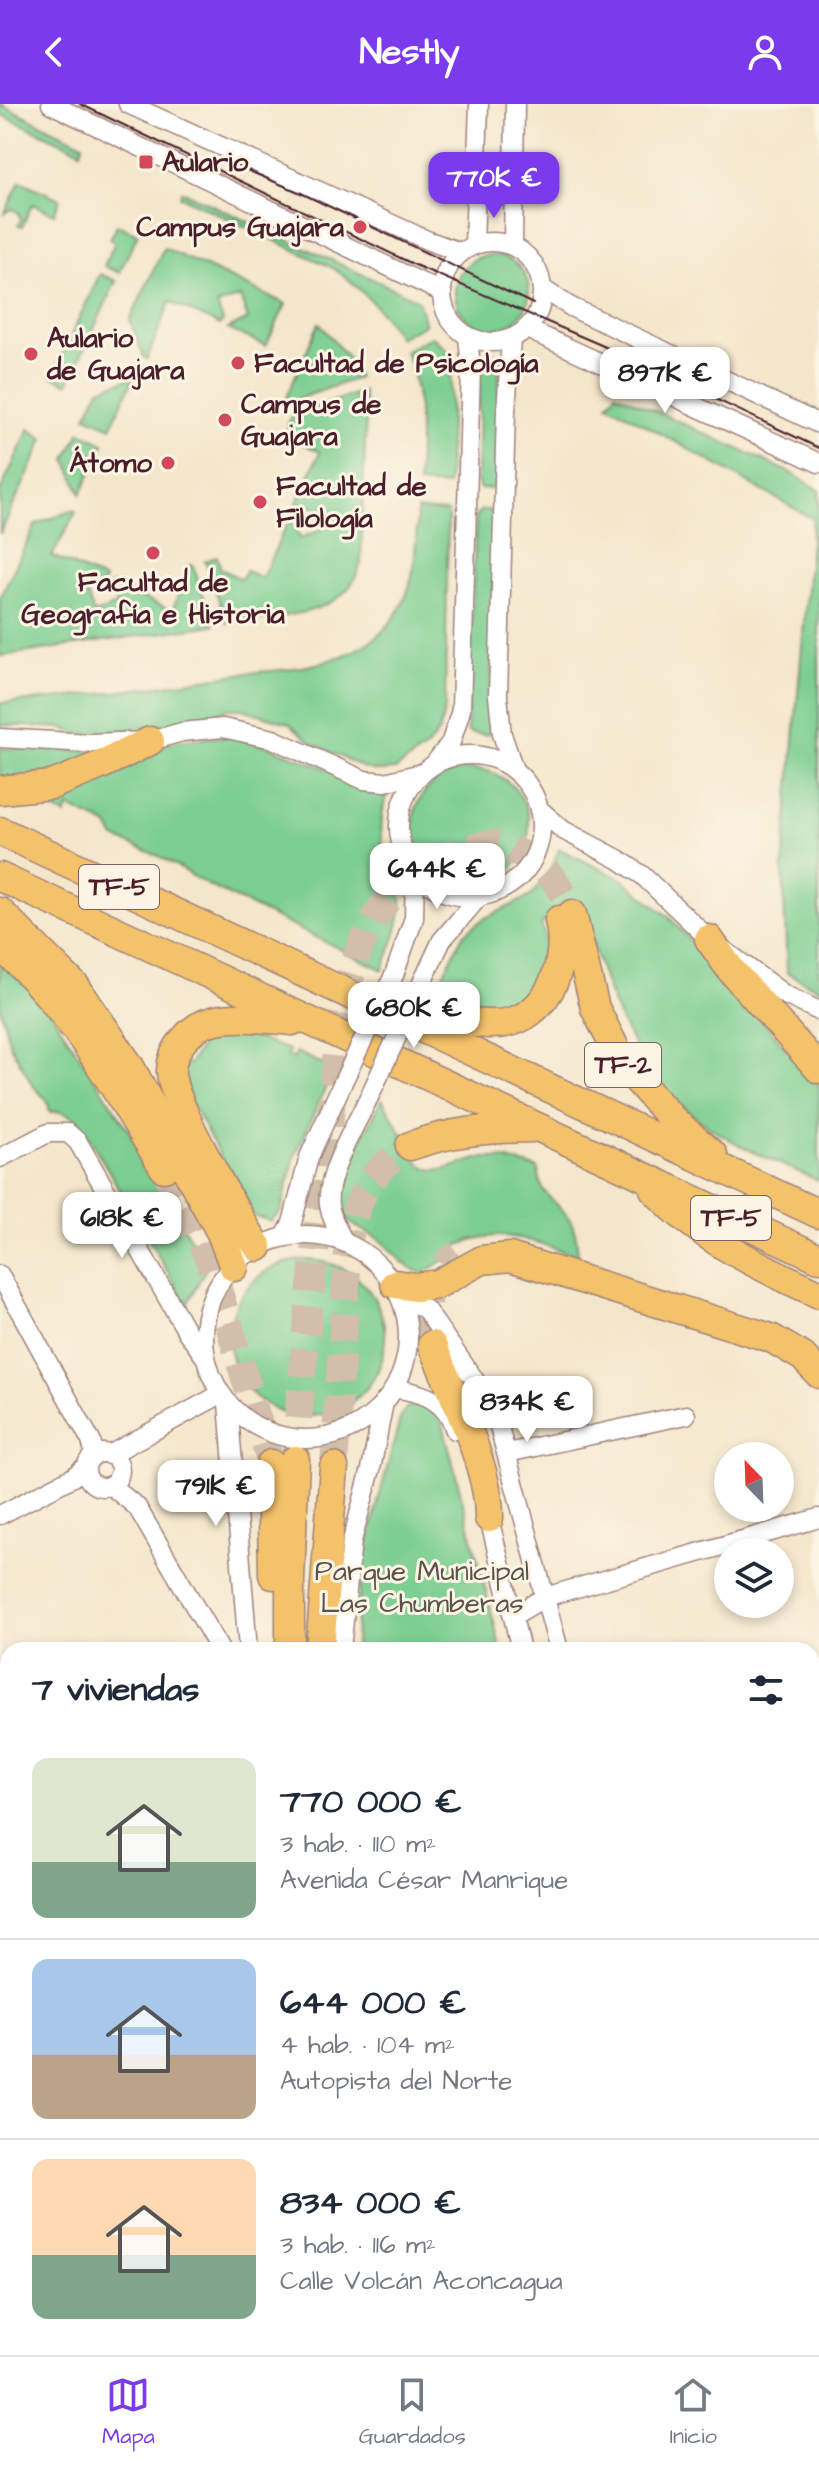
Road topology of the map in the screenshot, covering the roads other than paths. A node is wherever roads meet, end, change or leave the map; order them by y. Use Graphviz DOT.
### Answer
graph roads {
  1 [pos="51,104"];
  2 [pos="128,104"];
  3 [pos="479,104"];
  4 [pos="515,104"];
  5 [pos="513,245"];
  6 [pos="467,248"];
  7 [pos="543,289"];
  8 [pos="441,292"];
  9 [pos="519,334"];
  10 [pos="468,337"];
  11 [pos="819,424"];
  12 [pos="819,463"];
  13 [pos="0,738"];
  14 [pos="150,741"];
  15 [pos="428,769"];
  16 [pos="514,770"];
  17 [pos="0,790"];
  18 [pos="539,809"];
  19 [pos="0,831"];
  20 [pos="415,872"];
  21 [pos="0,877"];
  22 [pos="479,897"];
  23 [pos="0,912"];
  24 [pos="709,939"];
  25 [pos="0,946"];
  26 [pos="338,990"];
  27 [pos="819,1011"];
  28 [pos="307,1022"];
  29 [pos="819,1069"];
  30 [pos="539,1127"];
  31 [pos="410,1146"];
  32 [pos="0,1158"];
  33 [pos="164,1168"];
  34 [pos="738,1176"];
  35 [pos="643,1177"];
  36 [pos="819,1214"];
  37 [pos="285,1237"];
  38 [pos="343,1240"];
  39 [pos="258,1247"];
  40 [pos="458,1254"];
  41 [pos="819,1258"];
  42 [pos="234,1267"];
  43 [pos="0,1275"];
  44 [pos="398,1289"];
  45 [pos="819,1294"];
  46 [pos="751,1332"];
  47 [pos="432,1345"];
  48 [pos="206,1359"];
  49 [pos="819,1374"];
  50 [pos="390,1395"];
  51 [pos="225,1399"];
  52 [pos="686,1415"];
  53 [pos="507,1453"];
  54 [pos="97,1459"];
  55 [pos="302,1463"];
  56 [pos="110,1485"];
  57 [pos="0,1515"];
  58 [pos="489,1518"];
  59 [pos="819,1518"];
  60 [pos="545,1597"];
  61 [pos="513,1616"];
  62 [pos="215,1642"];
  63 [pos="247,1642"];
  64 [pos="276,1642"];
  65 [pos="290,1642"];
  66 [pos="304,1642"];
  67 [pos="319,1642"];
  68 [pos="342,1642"];
  69 [pos="519,1642"];
  70 [pos="557,1642"];
  1 -- 8 [label="street"];
  2 -- 6 [label="street"];
  3 -- 6 [label="street"];
  4 -- 5 [label="street"];
  5 -- 6 [label="street"];
  5 -- 7 [label="street"];
  6 -- 8 [label="street"];
  7 -- 9 [label="street"];
  7 -- 11 [label="street"];
  8 -- 10 [label="street"];
  9 -- 10 [label="street"];
  9 -- 12 [label="street"];
  9 -- 16 [label="street"];
  10 -- 15 [label="street"];
  13 -- 14 [label="street"];
  14 -- 15 [label="street"];
  14 -- 17 [label="highway"];
  15 -- 16 [label="street"];
  15 -- 20 [label="street"];
  16 -- 18 [label="street"];
  18 -- 22 [label="street"];
  18 -- 24 [label="street"];
  19 -- 26 [label="highway, TF-5"];
  20 -- 22 [label="street"];
  20 -- 37 [label="street, bridge"];
  21 -- 28 [label="highway, TF-5"];
  22 -- 38 [label="street, bridge"];
  23 -- 42 [label="highway"];
  24 -- 27 [label="street"];
  24 -- 29 [label="highway"];
  25 -- 33 [label="highway"];
  26 -- 34 [label="highway, TF-5"];
  26 -- 34 [label="highway, TF-2"];
  28 -- 30 [label="highway, TF-5"];
  28 -- 39 [label="highway"];
  30 -- 31 [label="highway"];
  30 -- 35 [label="highway, TF-5"];
  32 -- 48 [label="street"];
  34 -- 36 [label="highway, TF-5"];
  35 -- 41 [label="highway, TF-5"];
  35 -- 45 [label="highway"];
  37 -- 38 [label="street"];
  37 -- 39 [label="street"];
  38 -- 44 [label="street"];
  39 -- 42 [label="street"];
  40 -- 46 [label="highway"];
  42 -- 48 [label="street"];
  43 -- 54 [label="street"];
  44 -- 46 [label="highway"];
  44 -- 50 [label="street"];
  44 -- 53 [label="street"];
  46 -- 49 [label="highway"];
  47 -- 58 [label="highway"];
  48 -- 51 [label="street"];
  50 -- 51 [label="street"];
  50 -- 58 [label="street"];
  50 -- 68 [label="street"];
  51 -- 54 [label="street"];
  51 -- 63 [label="street"];
  52 -- 53 [label="street"];
  53 -- 60 [label="street"];
  54 -- 56 [label="street"];
  54 -- 56 [label="street"];
  54 -- 57 [label="street"];
  55 -- 64 [label="highway"];
  55 -- 65 [label="highway"];
  55 -- 66 [label="highway"];
  55 -- 67 [label="highway"];
  56 -- 62 [label="street"];
  58 -- 61 [label="street"];
  59 -- 60 [label="street"];
  60 -- 61 [label="street"];
  60 -- 70 [label="street"];
  61 -- 69 [label="street"];
}
